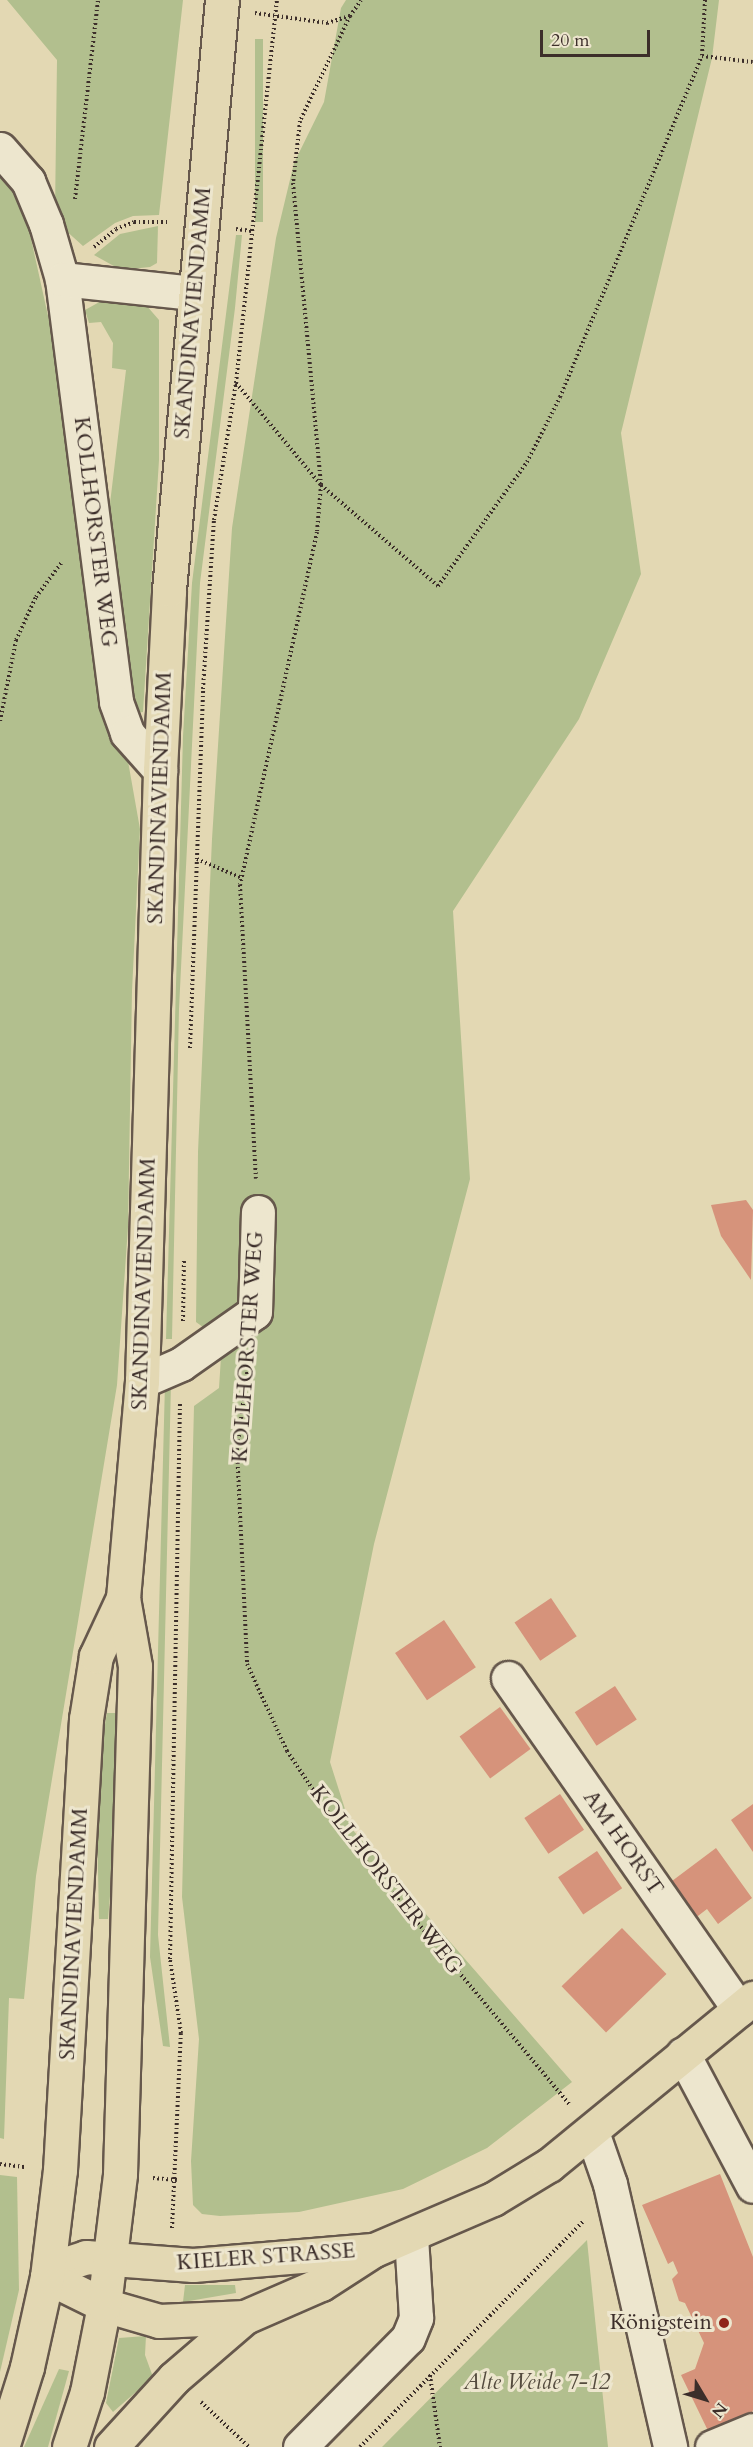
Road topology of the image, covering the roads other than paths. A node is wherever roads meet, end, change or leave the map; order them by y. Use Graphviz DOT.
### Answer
graph roads {
  1 [pos="222,0"];
  2 [pos="0,149"];
  3 [pos="62,279"];
  4 [pos="194,293"];
  5 [pos="160,770"];
  6 [pos="258,1212"];
  7 [pos="142,1381"];
  8 [pos="123,1598"];
  9 [pos="508,1678"];
  10 [pos="746,2003"];
  11 [pos="683,2054"];
  12 [pos="592,2132"];
  13 [pos="753,2186"];
  14 [pos="411,2236"];
  15 [pos="374,2250"];
  16 [pos="111,2258"];
  17 [pos="47,2277"];
  18 [pos="104,2305"];
  19 [pos="245,2317"];
  20 [pos="753,2430"];
  21 [pos="2,2447"];
  22 [pos="69,2447"];
  23 [pos="111,2447"];
  24 [pos="300,2447"];
  25 [pos="670,2447"];
  26 [pos="712,2447"];
  1 -- 4 [label="main road, SKANDINAVIENDAMM"];
  2 -- 3 [label="street, KOLLHORSTER WEG"];
  3 -- 4 [label="street"];
  3 -- 5 [label="street, KOLLHORSTER WEG"];
  4 -- 5 [label="main road, SKANDINAVIENDAMM"];
  5 -- 7 [label="main road, SKANDINAVIENDAMM"];
  6 -- 7 [label="street, KOLLHORSTER WEG"];
  7 -- 8 [label="main road, SKANDINAVIENDAMM"];
  8 -- 16 [label="main road, SKANDINAVIENDAMM"];
  8 -- 17 [label="main road, SKANDINAVIENDAMM"];
  9 -- 10 [label="street, AM HORST"];
  10 -- 11 [label="main road, KIELER STRASSE"];
  11 -- 12 [label="main road, KIELER STRASSE"];
  11 -- 13 [label="street"];
  12 -- 14 [label="main road, KIELER STRASSE"];
  12 -- 25 [label="street"];
  14 -- 15 [label="main road, KIELER STRASSE"];
  14 -- 24 [label="street"];
  15 -- 16 [label="main road, KIELER STRASSE"];
  15 -- 19 [label="main road, KIELER STRASSE"];
  16 -- 17 [label="main road, KIELER STRASSE"];
  16 -- 18 [label="main road, SKANDINAVIENDAMM"];
  17 -- 18 [label="main road, KIELER STRASSE"];
  17 -- 21 [label="main road, SKANDINAVIENDAMM"];
  18 -- 19 [label="main road, KIELER STRASSE"];
  18 -- 22 [label="main road, SKANDINAVIENDAMM"];
  19 -- 23 [label="main road, KIELER STRASSE"];
  20 -- 26 [label="street"];
}
